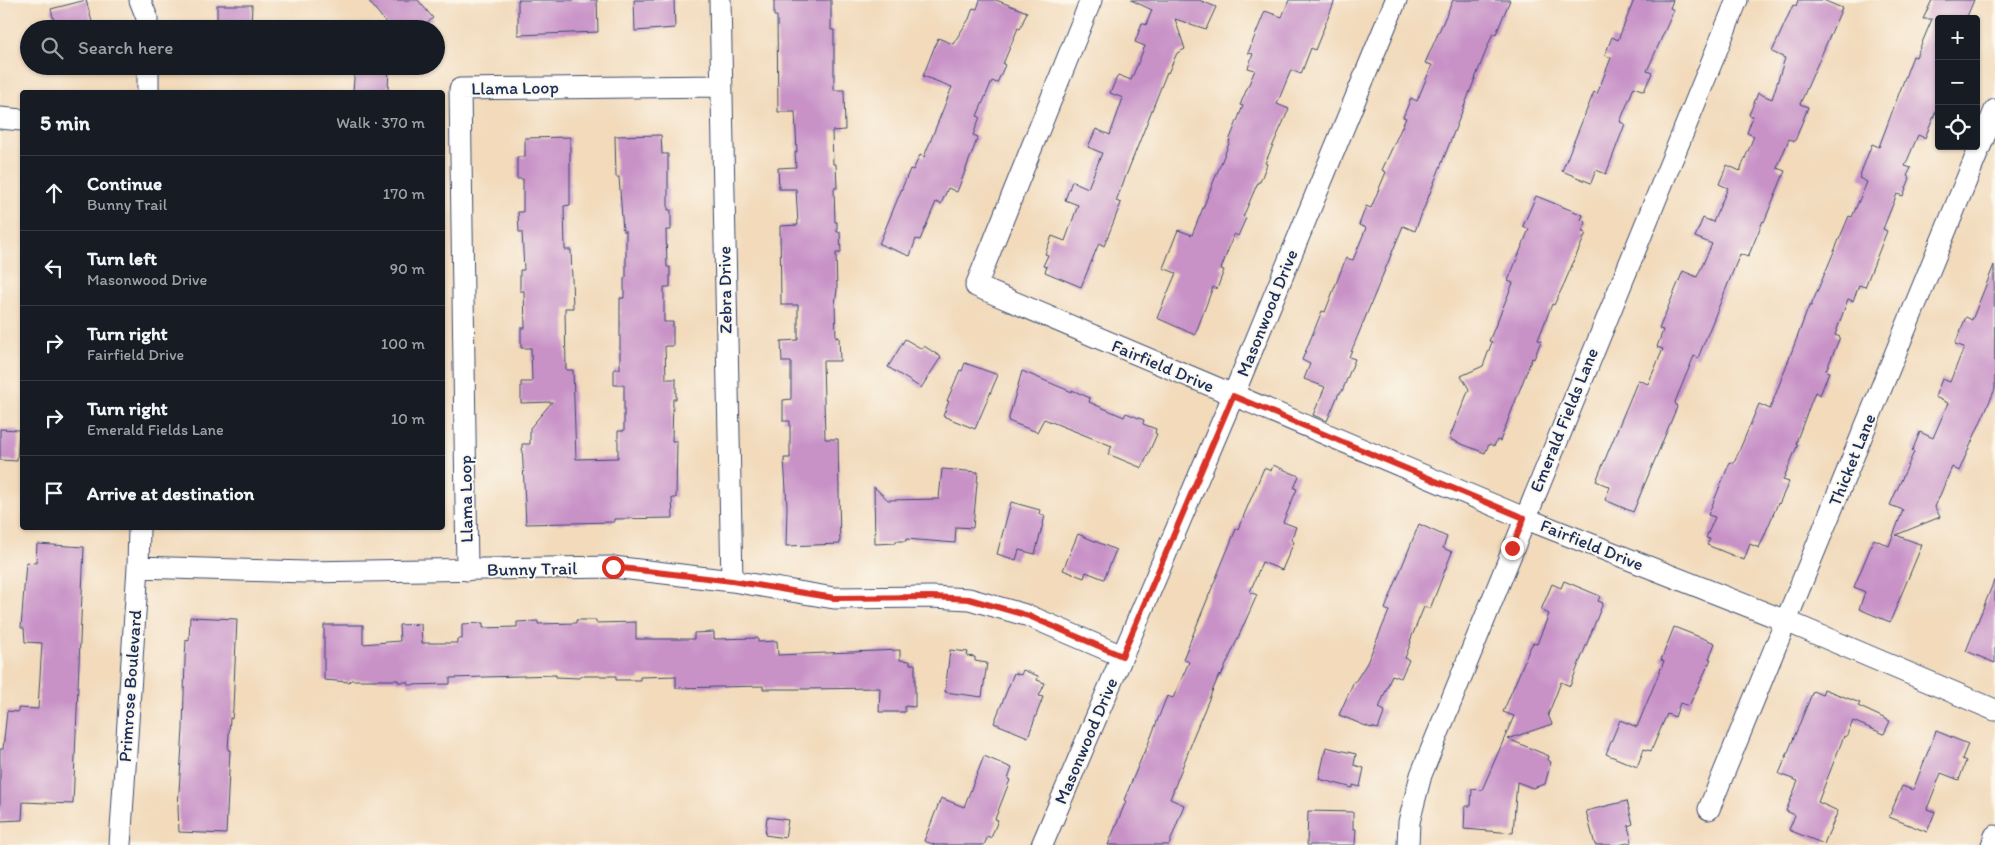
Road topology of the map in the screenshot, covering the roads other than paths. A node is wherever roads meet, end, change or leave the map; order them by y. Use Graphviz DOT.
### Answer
graph roads {
  1 [pos="140,0"];
  2 [pos="720,0"];
  3 [pos="1091,0"];
  4 [pos="1396,0"];
  5 [pos="1737,0"];
  6 [pos="147,20"];
  7 [pos="148,75"];
  8 [pos="721,86"];
  9 [pos="148,90"];
  10 [pos="1995,110"];
  11 [pos="0,118"];
  12 [pos="20,120"];
  13 [pos="1233,396"];
  14 [pos="1524,518"];
  15 [pos="139,530"];
  16 [pos="138,567"];
  17 [pos="467,570"];
  18 [pos="732,581"];
  19 [pos="1786,621"];
  20 [pos="1122,656"];
  21 [pos="1995,710"];
  22 [pos="1709,809"];
  23 [pos="1995,836"];
  24 [pos="120,845"];
  25 [pos="1042,845"];
  26 [pos="1408,845"];
  27 [pos="1992,845"];
  1 -- 6 [label="street"];
  2 -- 8 [label="street, Zebra Drive"];
  3 -- 13 [label="street, Fairfield Drive"];
  4 -- 13 [label="street, Masonwood Drive"];
  5 -- 14 [label="street, Emerald Fields Lane"];
  7 -- 9 [label="street"];
  8 -- 17 [label="street, Llama Loop"];
  8 -- 18 [label="street, Zebra Drive"];
  10 -- 19 [label="street, Thicket Lane"];
  11 -- 12 [label="street"];
  13 -- 14 [label="street, Fairfield Drive"];
  13 -- 20 [label="street, Masonwood Drive"];
  14 -- 19 [label="street, Fairfield Drive"];
  14 -- 26 [label="street, Emerald Fields Lane"];
  15 -- 16 [label="street, Primrose Boulevard"];
  16 -- 17 [label="street, Bunny Trail"];
  16 -- 24 [label="street, Primrose Boulevard"];
  17 -- 18 [label="street, Bunny Trail"];
  18 -- 20 [label="street, Bunny Trail"];
  19 -- 21 [label="street, Fairfield Drive"];
  19 -- 22 [label="street, Thicket Lane"];
  20 -- 25 [label="street, Masonwood Drive"];
  23 -- 27 [label="street"];
}
